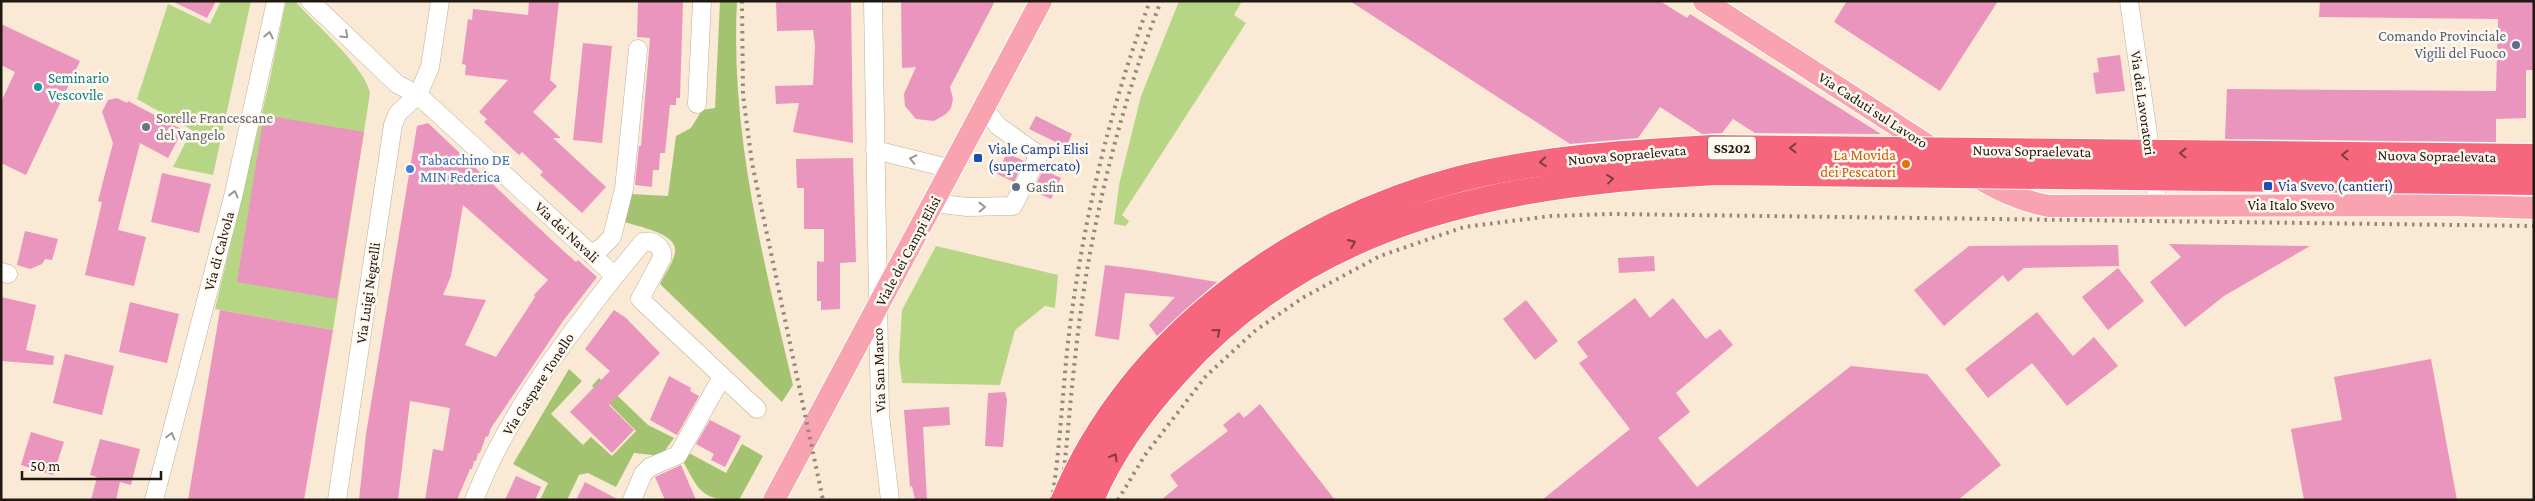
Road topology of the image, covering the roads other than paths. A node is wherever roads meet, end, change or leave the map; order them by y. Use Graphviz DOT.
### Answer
graph roads {
  1 [pos="276,1"];
  2 [pos="310,1"];
  3 [pos="440,1"];
  4 [pos="702,1"];
  5 [pos="873,1"];
  6 [pos="1041,1"];
  7 [pos="1704,1"];
  8 [pos="2129,1"];
  9 [pos="638,49"];
  10 [pos="418,95"];
  11 [pos="697,104"];
  12 [pos="984,108"];
  13 [pos="875,150"];
  14 [pos="2534,157"];
  15 [pos="952,169"];
  16 [pos="2534,182"];
  17 [pos="934,203"];
  18 [pos="2158,205"];
  19 [pos="2049,206"];
  20 [pos="2534,208"];
  21 [pos="591,254"];
  22 [pos="615,276"];
  23 [pos="877,310"];
  24 [pos="722,377"];
  25 [pos="757,409"];
  26 [pos="154,500"];
  27 [pos="337,500"];
  28 [pos="474,500"];
  29 [pos="632,500"];
  30 [pos="774,500"];
  31 [pos="890,500"];
  32 [pos="1064,500"];
  33 [pos="1091,500"];
  26 -- 1 [label="street, Via di Calvola, one-way"];
  2 -- 10 [label="street, Via dei Navali, one-way"];
  3 -- 10 [label="street"];
  4 -- 11 [label="street"];
  5 -- 13 [label="street, Via San Marco"];
  6 -- 12 [label="main road, Viale dei Campi Elisi"];
  7 -- 19 [label="main road, Via Caduti sul Lavoro"];
  8 -- 18 [label="street, Via dei Lavoratori"];
  9 -- 21 [label="street"];
  10 -- 21 [label="street, Via dei Navali"];
  10 -- 27 [label="street, Via Luigi Negrelli"];
  12 -- 15 [label="main road, Viale dei Campi Elisi"];
  17 -- 12 [label="street, one-way"];
  15 -- 13 [label="street, one-way"];
  13 -- 23 [label="street, Via San Marco"];
  14 -- 32 [label="highway, Nuova Sopraelevata / SS202, one-way, bridge"];
  15 -- 17 [label="main road, Viale dei Campi Elisi"];
  33 -- 16 [label="highway, Nuova Sopraelevata / SS202, one-way, bridge"];
  17 -- 23 [label="main road, Viale dei Campi Elisi"];
  18 -- 19 [label="main road, Via Italo Svevo"];
  18 -- 20 [label="main road, Via Italo Svevo"];
  21 -- 22 [label="street, Via dei Navali"];
  22 -- 24 [label="street"];
  22 -- 28 [label="street, Via Gaspare Tonello"];
  23 -- 30 [label="main road, Viale dei Campi Elisi"];
  23 -- 31 [label="street, Via San Marco"];
  24 -- 25 [label="street"];
  24 -- 29 [label="street"];
}
